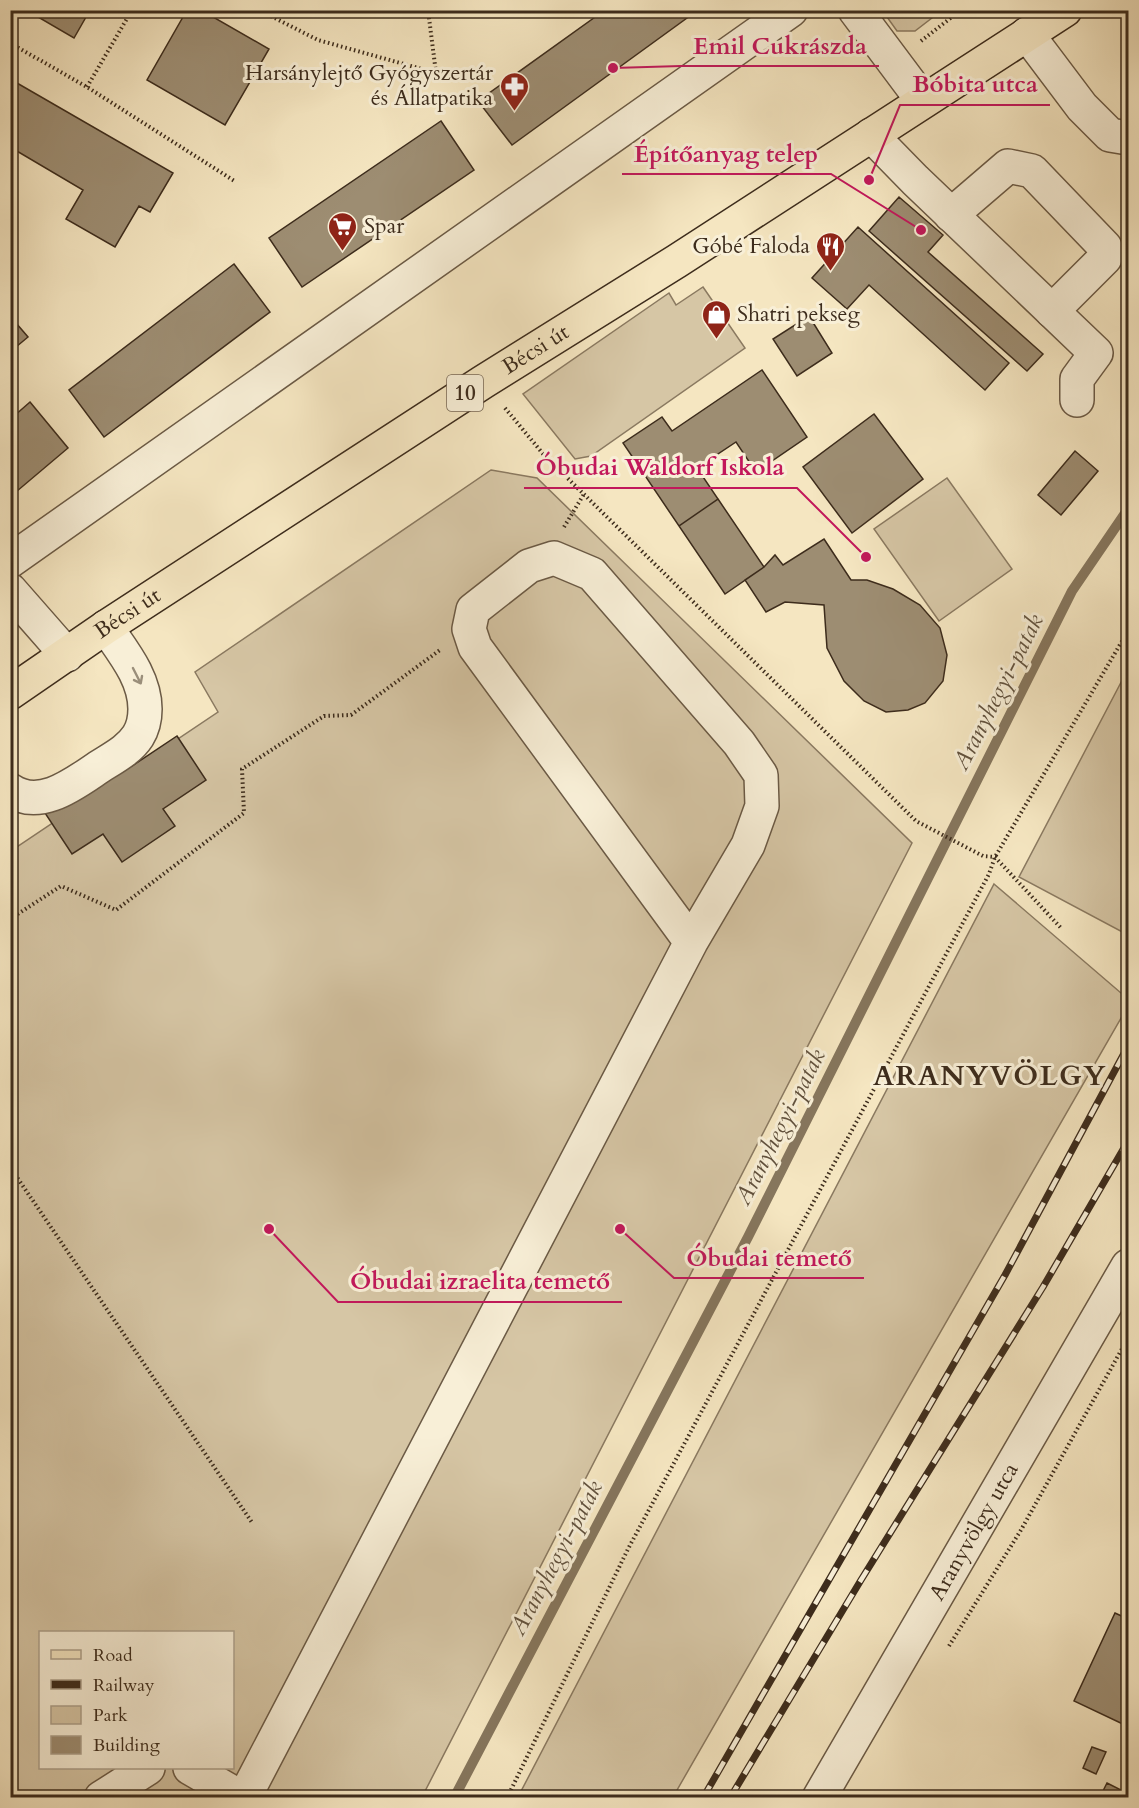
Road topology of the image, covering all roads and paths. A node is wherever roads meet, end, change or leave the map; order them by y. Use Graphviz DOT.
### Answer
graph roads {
  1 [pos="132,10"];
  2 [pos="259,10"];
  3 [pos="428,10"];
  4 [pos="791,10"];
  5 [pos="855,10"];
  6 [pos="961,10"];
  7 [pos="1065,10"];
  8 [pos="1028,34"];
  9 [pos="10,44"];
  10 [pos="893,61"];
  11 [pos="87,87"];
  12 [pos="923,100"];
  13 [pos="871,135"];
  14 [pos="1128,138"];
  15 [pos="236,182"];
  16 [pos="951,215"];
  17 [pos="1053,311"];
  18 [pos="483,381"];
  19 [pos="1077,400"];
  20 [pos="10,561"];
  21 [pos="10,590"];
  22 [pos="106,627"];
  23 [pos="469,628"];
  24 [pos="1128,631"];
  25 [pos="67,654"];
  26 [pos="10,693"];
  27 [pos="10,790"];
  28 [pos="994,857"];
  29 [pos="10,920"];
  30 [pos="1062,927"];
  31 [pos="691,942"];
  32 [pos="10,1167"];
  33 [pos="1128,1266"];
  34 [pos="1128,1338"];
  35 [pos="253,1524"];
  36 [pos="946,1652"];
  37 [pos="145,1769"];
  38 [pos="194,1769"];
  39 [pos="101,1797"];
  40 [pos="243,1797"];
  41 [pos="507,1797"];
  42 [pos="819,1797"];
  1 -- 11 [label="path"];
  2 -- 3 [label="path"];
  4 -- 20 [label="street"];
  5 -- 10 [label="street"];
  6 -- 10 [label="path"];
  7 -- 8 [label="main road, Bécsi út / 10"];
  8 -- 12 [label="main road, Bécsi út / 10"];
  8 -- 14 [label="street"];
  9 -- 11 [label="path"];
  10 -- 12 [label="street"];
  11 -- 15 [label="path"];
  12 -- 13 [label="main road, Bécsi út / 10"];
  13 -- 16 [label="street"];
  13 -- 18 [label="main road, Bécsi út / 10"];
  16 -- 17 [label="street"];
  16 -- 17 [label="street"];
  17 -- 19 [label="street"];
  18 -- 22 [label="main road, Bécsi út / 10"];
  18 -- 28 [label="path"];
  21 -- 25 [label="street"];
  22 -- 25 [label="main road, Bécsi út / 10"];
  22 -- 27 [label="street, one-way"];
  23 -- 29 [label="path"];
  23 -- 31 [label="street"];
  23 -- 31 [label="street"];
  24 -- 28 [label="path"];
  25 -- 26 [label="main road, Bécsi út / 10"];
  28 -- 30 [label="path"];
  28 -- 41 [label="path"];
  31 -- 40 [label="street"];
  32 -- 35 [label="path"];
  33 -- 42 [label="street, Aranyvölgy utca"];
  34 -- 36 [label="path"];
  37 -- 39 [label="street"];
  38 -- 40 [label="street"];
}
